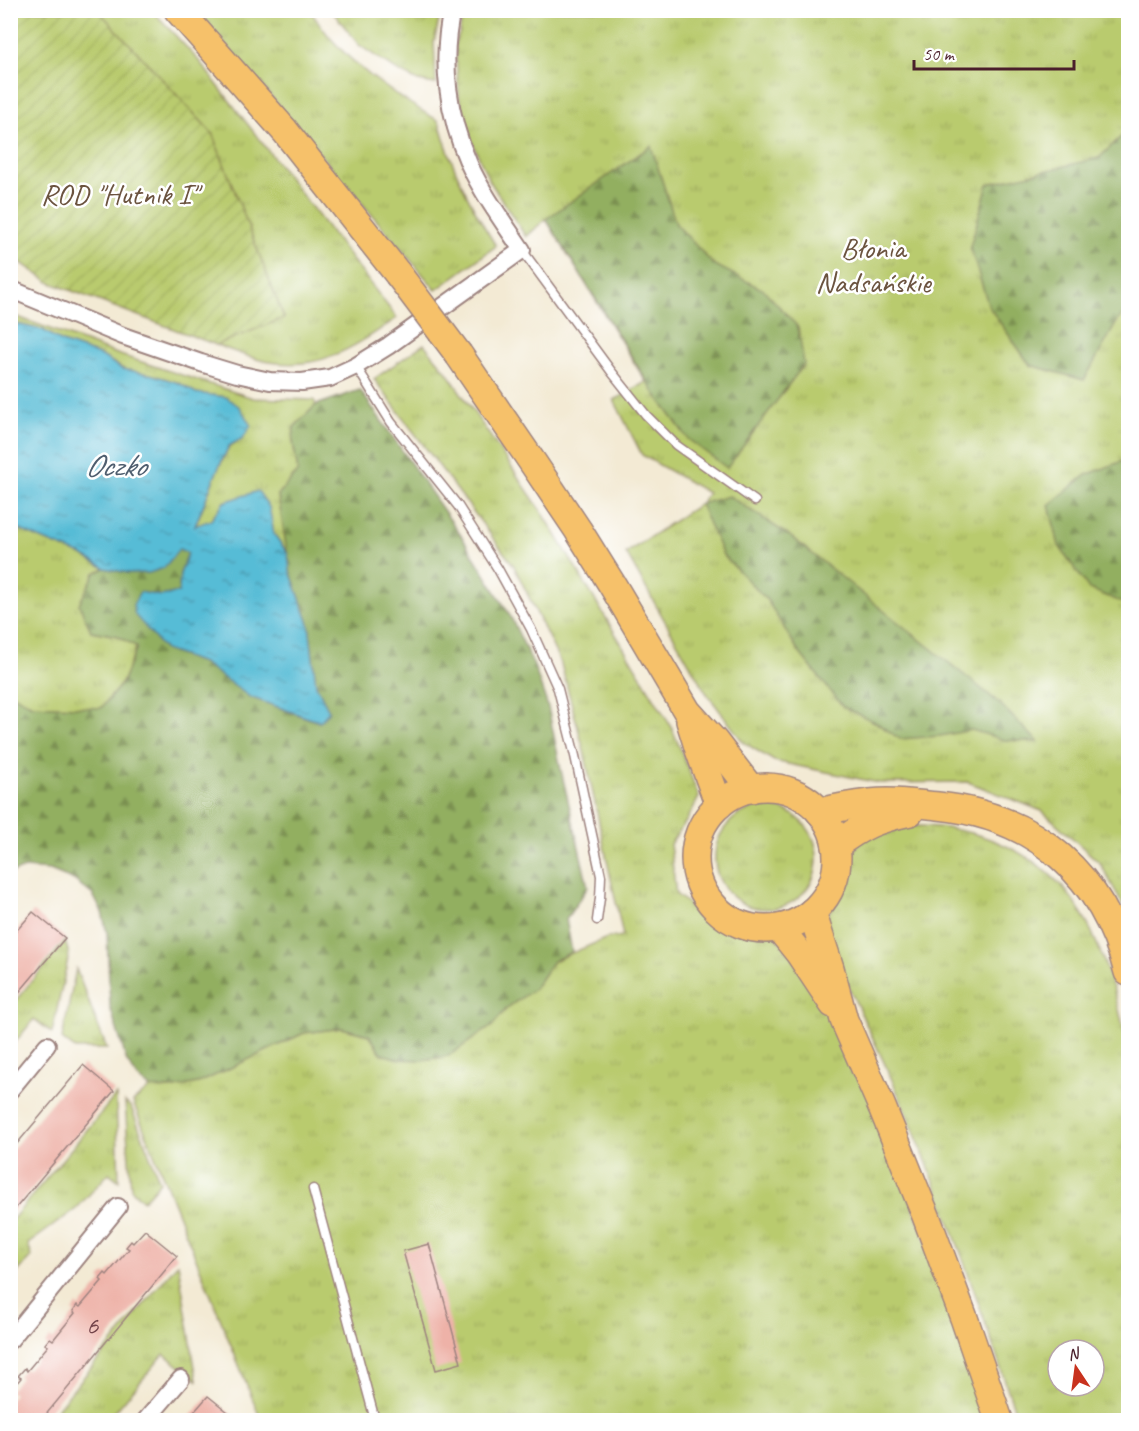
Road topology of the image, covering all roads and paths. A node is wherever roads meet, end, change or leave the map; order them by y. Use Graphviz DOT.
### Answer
graph roads {
  1 [pos="178,10"];
  2 [pos="452,10"];
  3 [pos="522,250"];
  4 [pos="10,289"];
  5 [pos="356,366"];
  6 [pos="755,501"];
  7 [pos="687,711"];
  8 [pos="751,789"];
  9 [pos="719,805"];
  10 [pos="938,806"];
  11 [pos="820,812"];
  12 [pos="836,845"];
  13 [pos="812,912"];
  14 [pos="597,920"];
  15 [pos="779,928"];
  16 [pos="1128,972"];
  17 [pos="844,1020"];
  18 [pos="47,1045"];
  19 [pos="10,1090"];
  20 [pos="313,1189"];
  21 [pos="118,1207"];
  22 [pos="10,1340"];
  23 [pos="181,1379"];
  24 [pos="146,1420"];
  25 [pos="375,1420"];
  26 [pos="999,1420"];
  1 -- 7 [label="main road, bridge"];
  2 -- 3 [label="street"];
  3 -- 5 [label="street"];
  3 -- 6 [label="lane"];
  4 -- 5 [label="street"];
  5 -- 14 [label="lane"];
  7 -- 8 [label="main road"];
  7 -- 9 [label="main road"];
  8 -- 9 [label="main road"];
  8 -- 11 [label="main road"];
  9 -- 15 [label="main road"];
  10 -- 11 [label="main road"];
  10 -- 12 [label="main road"];
  10 -- 16 [label="main road"];
  11 -- 12 [label="main road"];
  12 -- 13 [label="main road"];
  13 -- 15 [label="main road"];
  13 -- 17 [label="main road"];
  15 -- 17 [label="main road"];
  17 -- 26 [label="main road"];
  18 -- 19 [label="street"];
  20 -- 25 [label="lane"];
  21 -- 22 [label="street"];
  23 -- 24 [label="street"];
}
